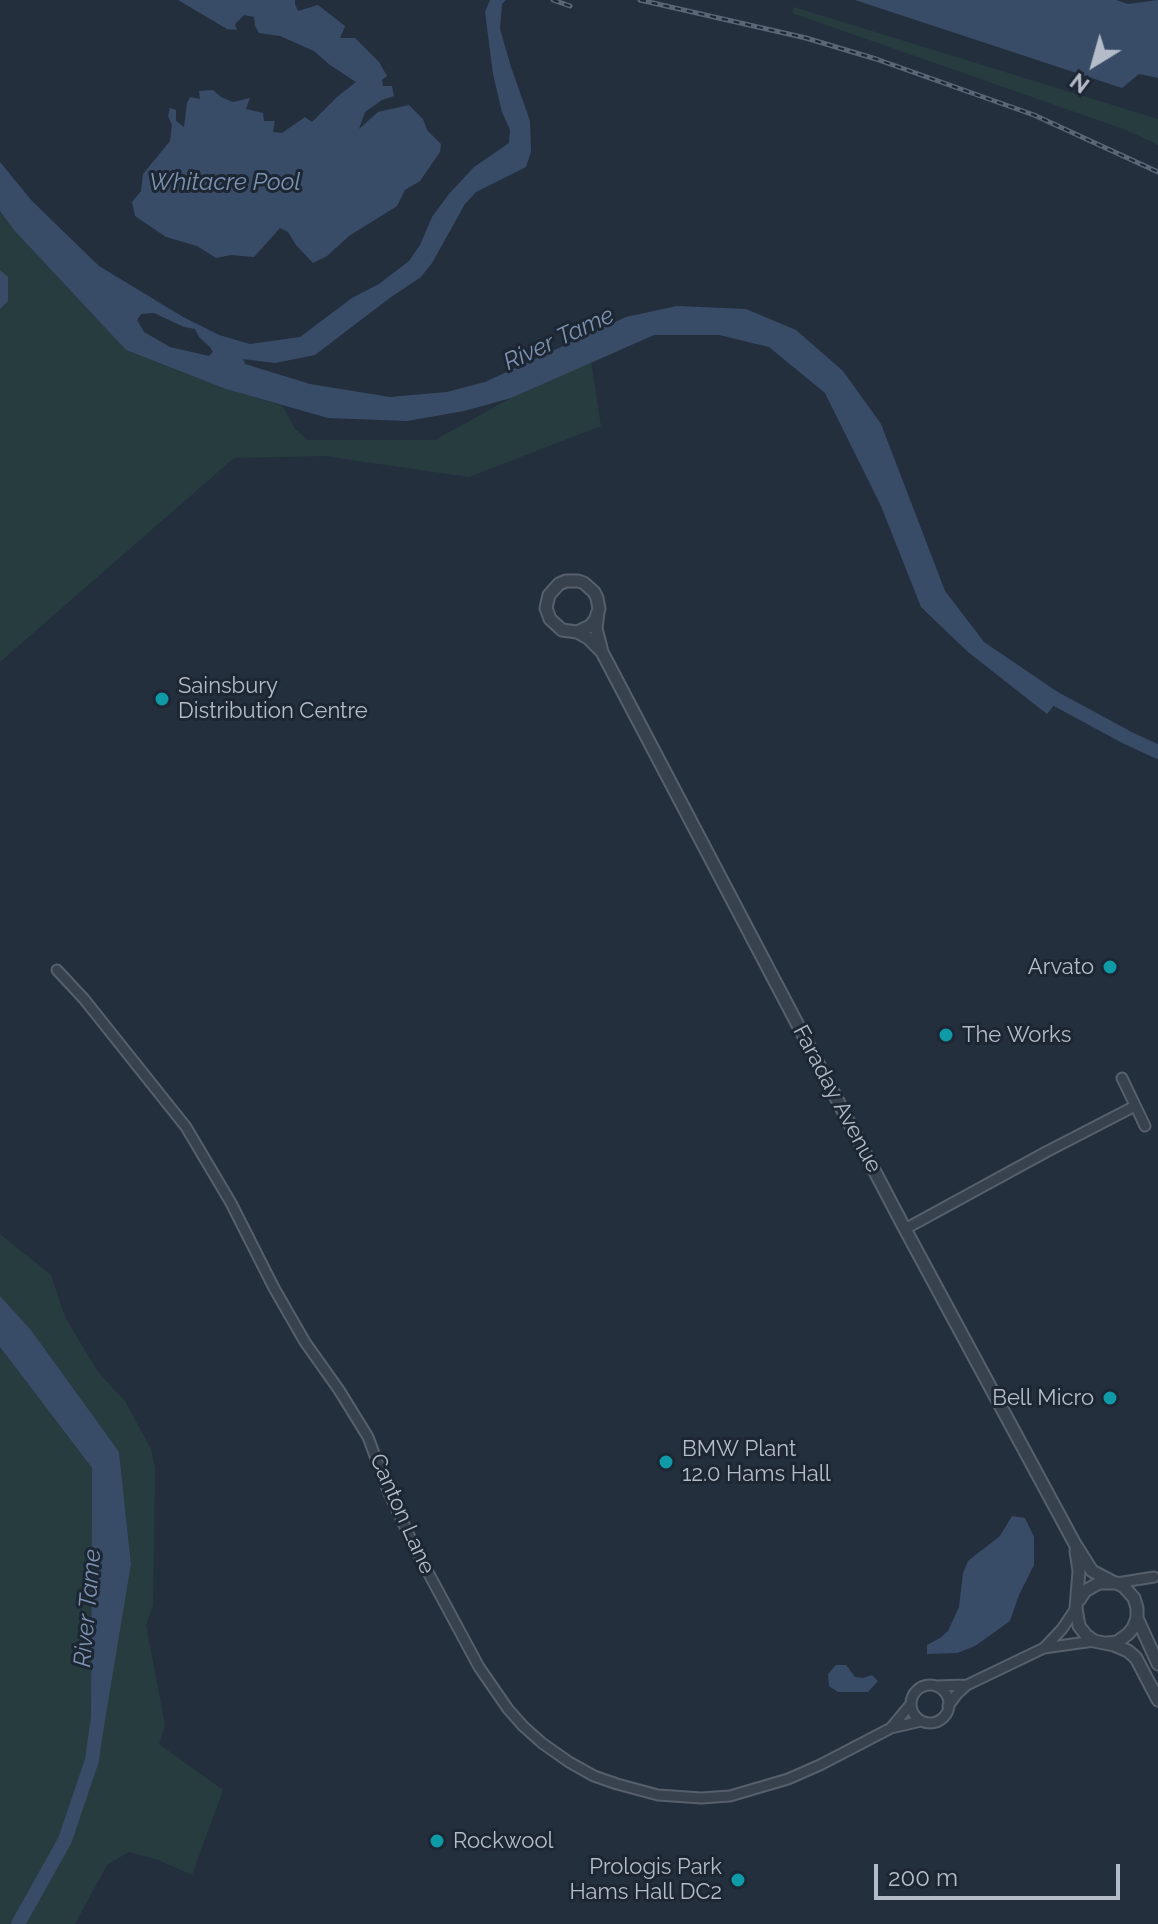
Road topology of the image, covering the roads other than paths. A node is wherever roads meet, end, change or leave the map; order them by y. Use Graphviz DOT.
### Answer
graph roads {
  1 [pos="598,612"];
  2 [pos="577,632"];
  3 [pos="602,652"];
  4 [pos="57,970"];
  5 [pos="1122,1078"];
  6 [pos="1135,1106"];
  7 [pos="1145,1126"];
  8 [pos="905,1229"];
  9 [pos="1075,1544"];
  10 [pos="1156,1576"];
  11 [pos="1115,1583"];
  12 [pos="1134,1598"];
  13 [pos="1076,1606"];
  14 [pos="1137,1618"];
  15 [pos="1100,1642"];
  16 [pos="1044,1648"];
  17 [pos="1158,1664"];
  18 [pos="967,1685"];
  19 [pos="935,1686"];
  20 [pos="1158,1700"];
  21 [pos="911,1704"];
  22 [pos="948,1706"];
  23 [pos="921,1721"];
  24 [pos="891,1728"];
  1 -- 2 [label="street"];
  1 -- 2 [label="street"];
  1 -- 3 [label="street, Faraday Avenue"];
  2 -- 3 [label="street, Faraday Avenue"];
  3 -- 8 [label="street, Faraday Avenue"];
  4 -- 24 [label="street, Canton Lane"];
  5 -- 6 [label="street"];
  6 -- 7 [label="street"];
  6 -- 8 [label="street"];
  8 -- 9 [label="street, Faraday Avenue"];
  9 -- 11 [label="street, Faraday Avenue"];
  9 -- 13 [label="street, Faraday Avenue"];
  10 -- 11 [label="street"];
  10 -- 12 [label="street"];
  11 -- 12 [label="street"];
  11 -- 13 [label="street"];
  12 -- 14 [label="street"];
  13 -- 15 [label="street"];
  13 -- 16 [label="street"];
  14 -- 15 [label="street"];
  14 -- 17 [label="street"];
  15 -- 16 [label="street"];
  15 -- 20 [label="street"];
  16 -- 18 [label="street"];
  18 -- 19 [label="street"];
  18 -- 22 [label="street"];
  19 -- 21 [label="street"];
  19 -- 22 [label="street"];
  21 -- 23 [label="street"];
  21 -- 24 [label="street, Canton Lane"];
  22 -- 23 [label="street"];
  23 -- 24 [label="street, Canton Lane"];
}
